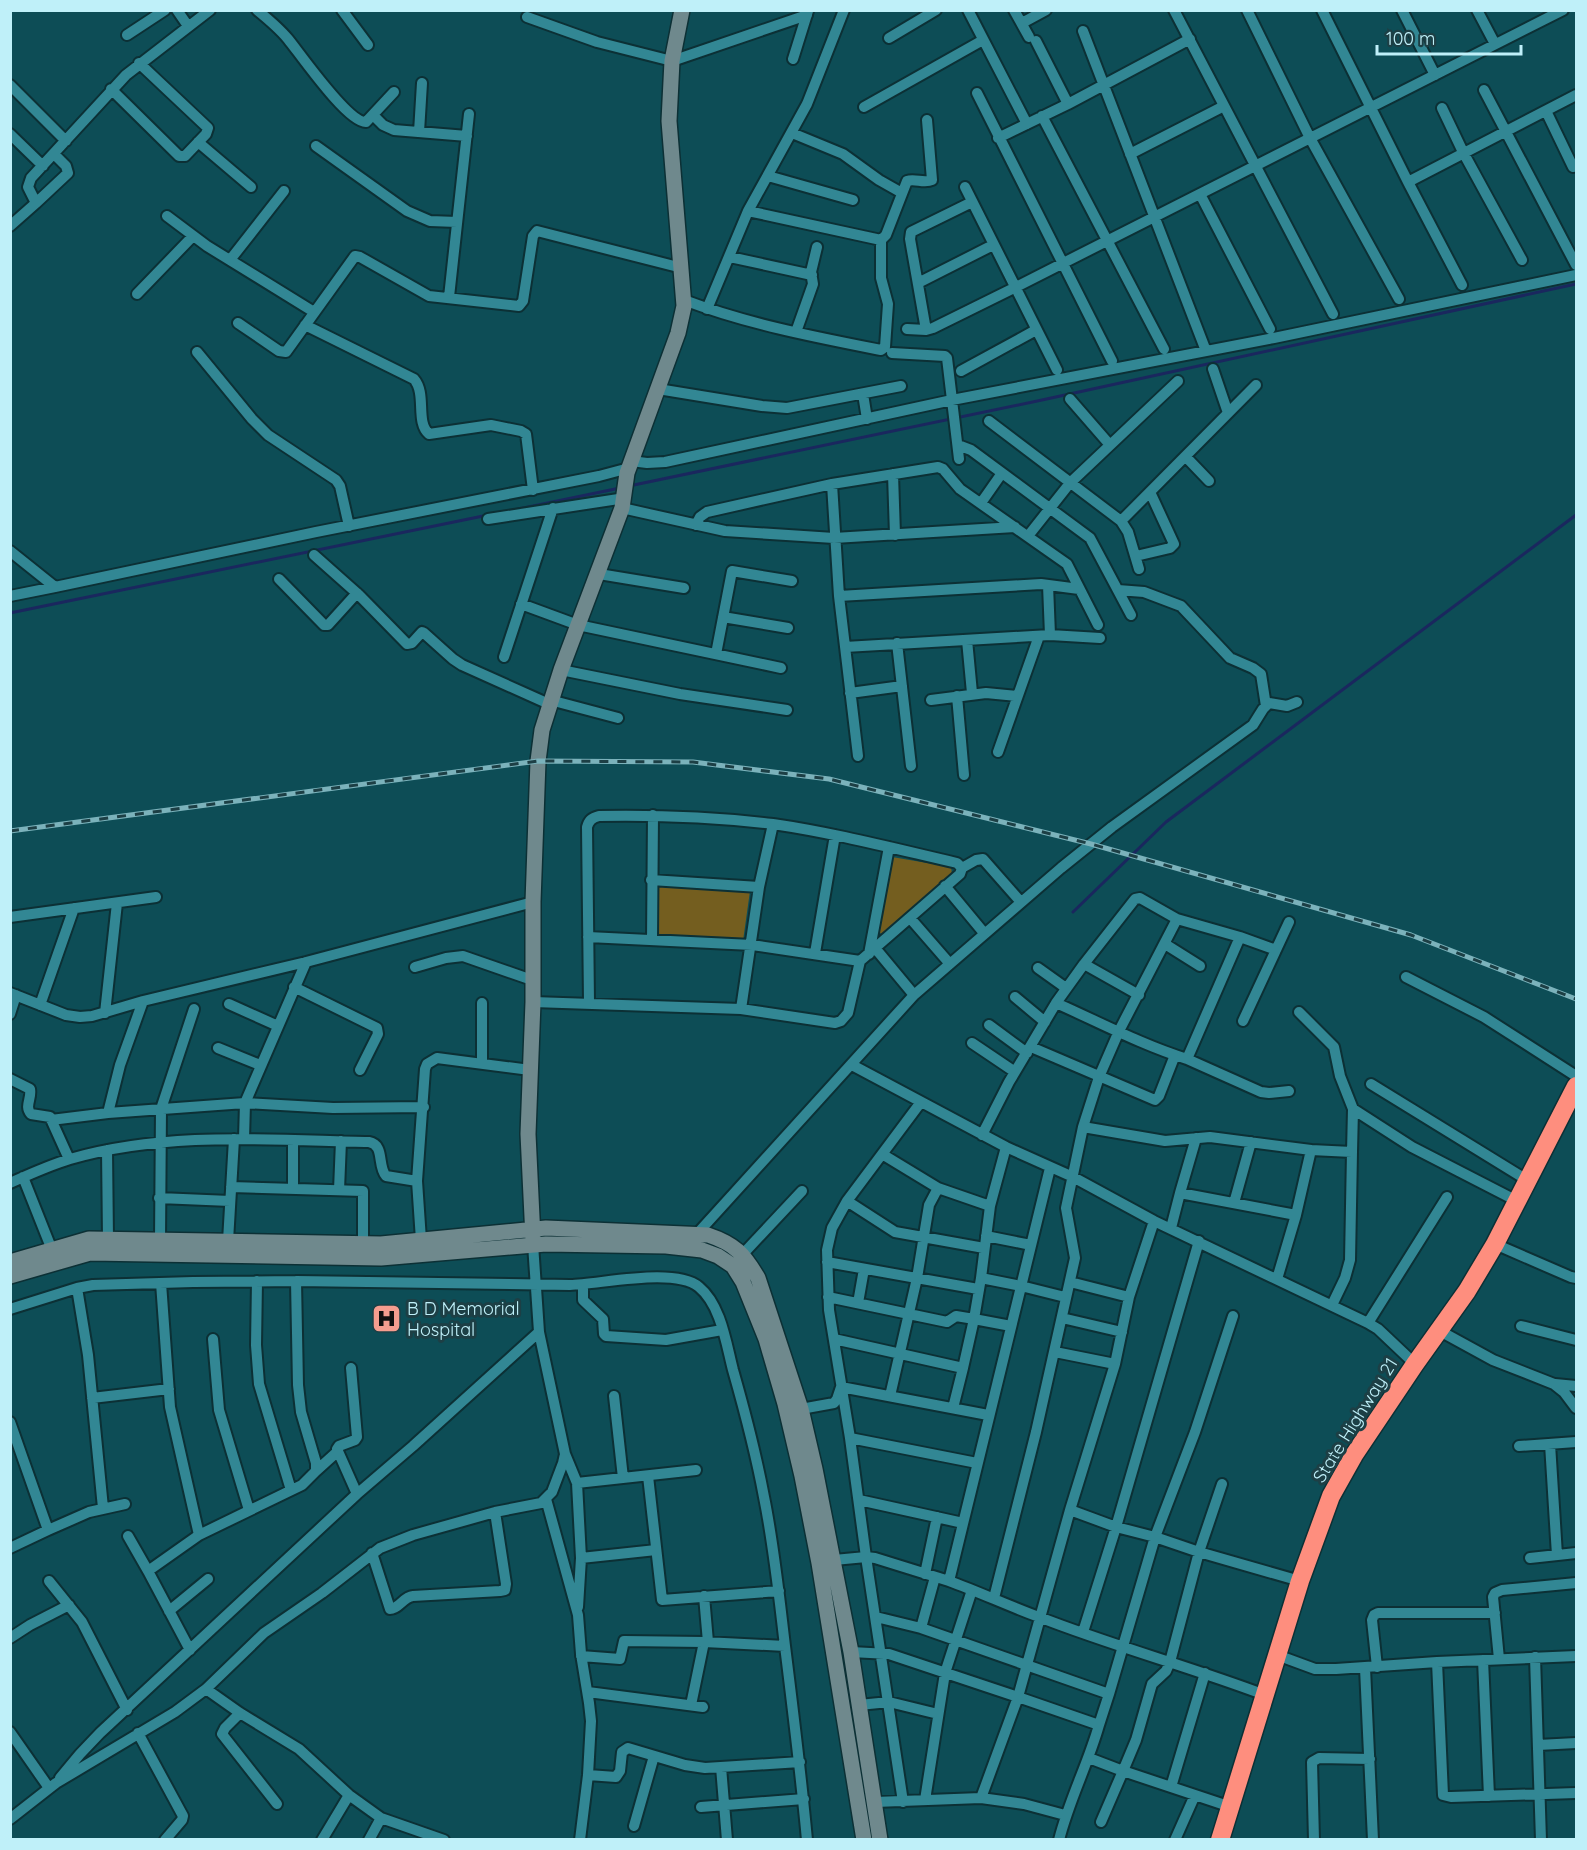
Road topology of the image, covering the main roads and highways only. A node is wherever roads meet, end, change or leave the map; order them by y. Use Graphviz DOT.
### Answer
graph roads {
  1 [pos="682,10"];
  2 [pos="1576,1086"];
  3 [pos="533,1237"];
  4 [pos="10,1262"];
  5 [pos="10,1276"];
  6 [pos="864,1839"];
  7 [pos="880,1839"];
  8 [pos="1220,1839"];
  1 -- 3 [label="main road"];
  2 -- 8 [label="highway, State Highway 21"];
  3 -- 4 [label="main road"];
  3 -- 5 [label="main road"];
  3 -- 6 [label="main road"];
  3 -- 7 [label="main road"];
}
